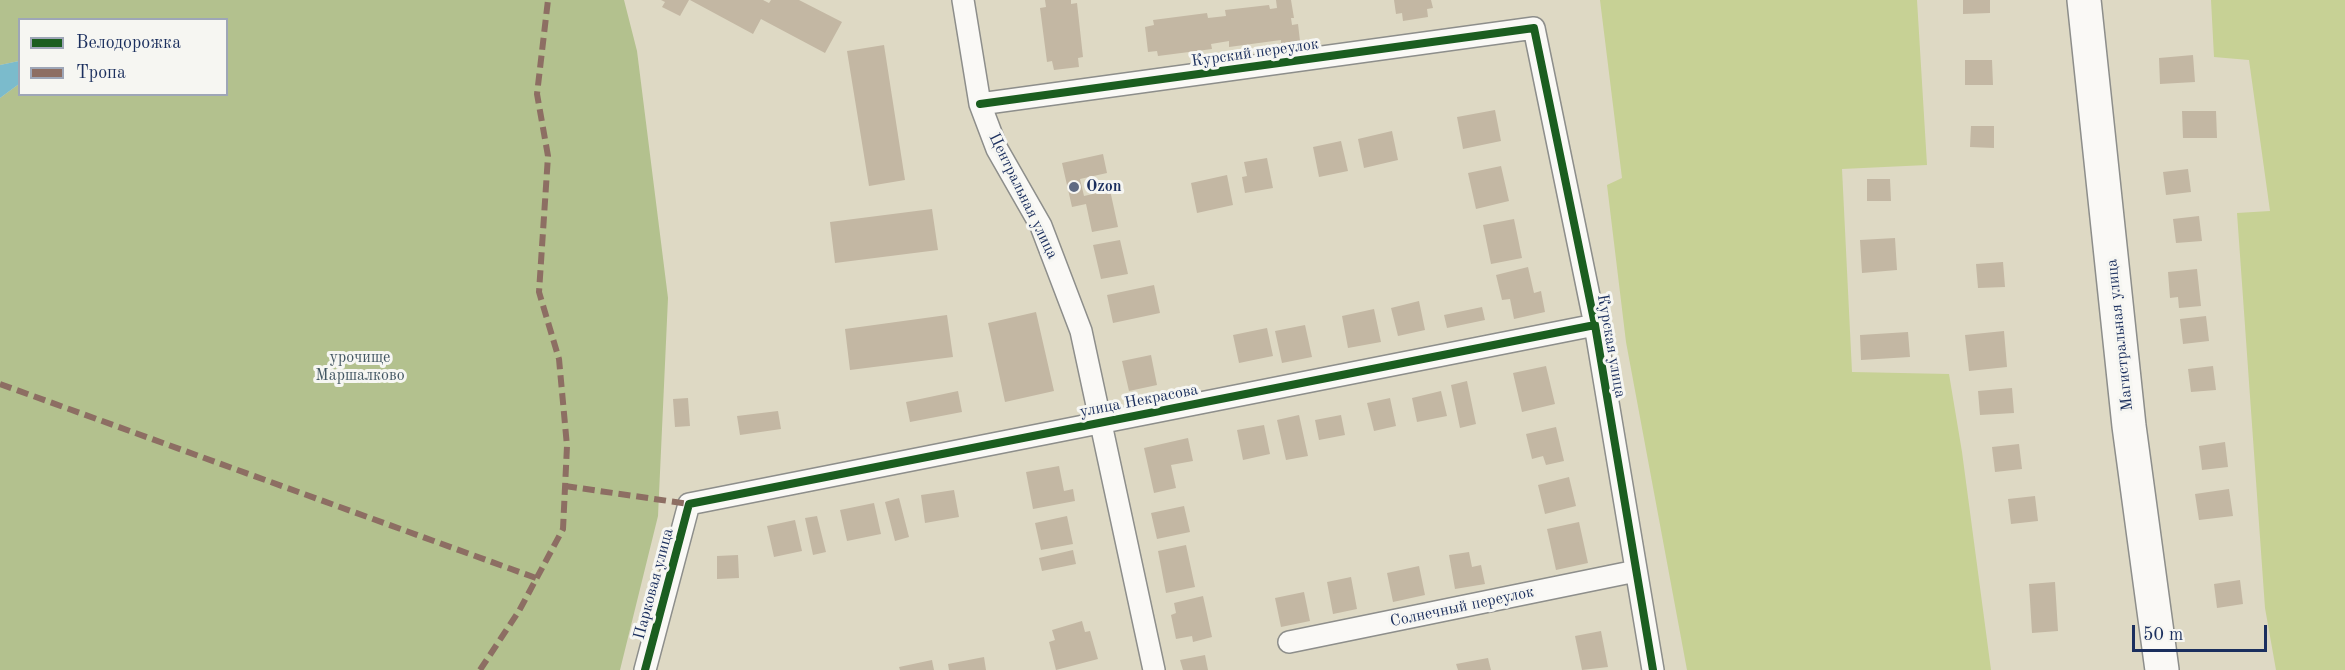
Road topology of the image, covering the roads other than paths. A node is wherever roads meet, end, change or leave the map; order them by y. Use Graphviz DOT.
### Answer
graph roads {
  1 [pos="963,0"];
  2 [pos="2067,0"];
  3 [pos="2084,0"];
  4 [pos="1534,28"];
  5 [pos="980,104"];
  6 [pos="1595,325"];
  7 [pos="1102,422"];
  8 [pos="689,504"];
  9 [pos="1636,571"];
  10 [pos="1288,642"];
  11 [pos="645,670"];
  12 [pos="1154,670"];
  13 [pos="1653,670"];
  14 [pos="2144,670"];
  15 [pos="2162,670"];
  1 -- 5 [label="street, Центральная улица"];
  2 -- 14 [label="highway, Магистральная улица"];
  3 -- 15 [label="highway, Магистральная улица"];
  4 -- 5 [label="street, Курский переулок"];
  4 -- 6 [label="street, Курская улица"];
  5 -- 7 [label="street, Центральная улица"];
  6 -- 7 [label="street, улица Некрасова"];
  6 -- 9 [label="street, Курская улица"];
  7 -- 8 [label="street, улица Некрасова"];
  7 -- 12 [label="street, Центральная улица"];
  8 -- 11 [label="street, Парковая улица"];
  9 -- 10 [label="street, Солнечный переулок"];
  9 -- 13 [label="street, Курская улица"];
}
